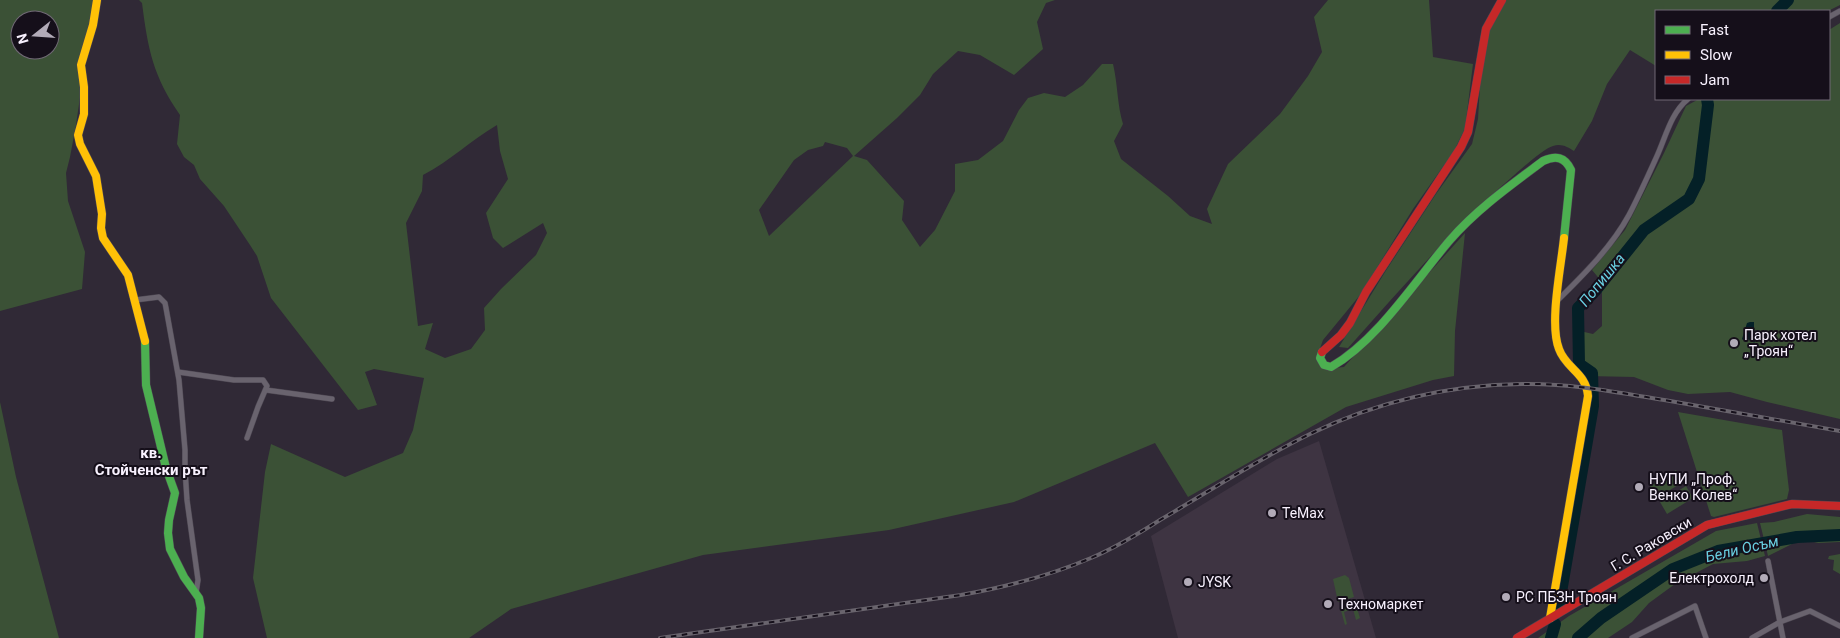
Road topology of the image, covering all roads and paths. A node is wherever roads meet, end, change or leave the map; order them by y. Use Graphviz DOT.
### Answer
graph roads {
  1 [pos="97,0"];
  2 [pos="1502,0"];
  3 [pos="1687,100"];
  4 [pos="135,300"];
  5 [pos="1557,301"];
  6 [pos="178,372"];
  7 [pos="266,390"];
  8 [pos="332,399"];
  9 [pos="247,438"];
  10 [pos="1840,506"];
  11 [pos="1768,561"];
  12 [pos="196,593"];
  13 [pos="1550,618"];
  14 [pos="1780,622"];
  15 [pos="1840,626"];
  16 [pos="198,638"];
  17 [pos="1517,638"];
  18 [pos="1632,638"];
  19 [pos="1706,638"];
  20 [pos="1752,638"];
  21 [pos="1783,638"];
  1 -- 4 [label="street"];
  2 -- 5 [label="street"];
  3 -- 5 [label="street"];
  4 -- 6 [label="street"];
  4 -- 12 [label="street"];
  5 -- 13 [label="street"];
  6 -- 7 [label="street"];
  6 -- 12 [label="street"];
  7 -- 8 [label="street"];
  7 -- 9 [label="street"];
  10 -- 13 [label="street, Г. С. Раковски"];
  11 -- 14 [label="street"];
  12 -- 16 [label="street"];
  13 -- 17 [label="street, Г. С. Раковски"];
  14 -- 15 [label="street"];
  14 -- 20 [label="street"];
  14 -- 21 [label="street"];
  18 -- 19 [label="street"];
}
